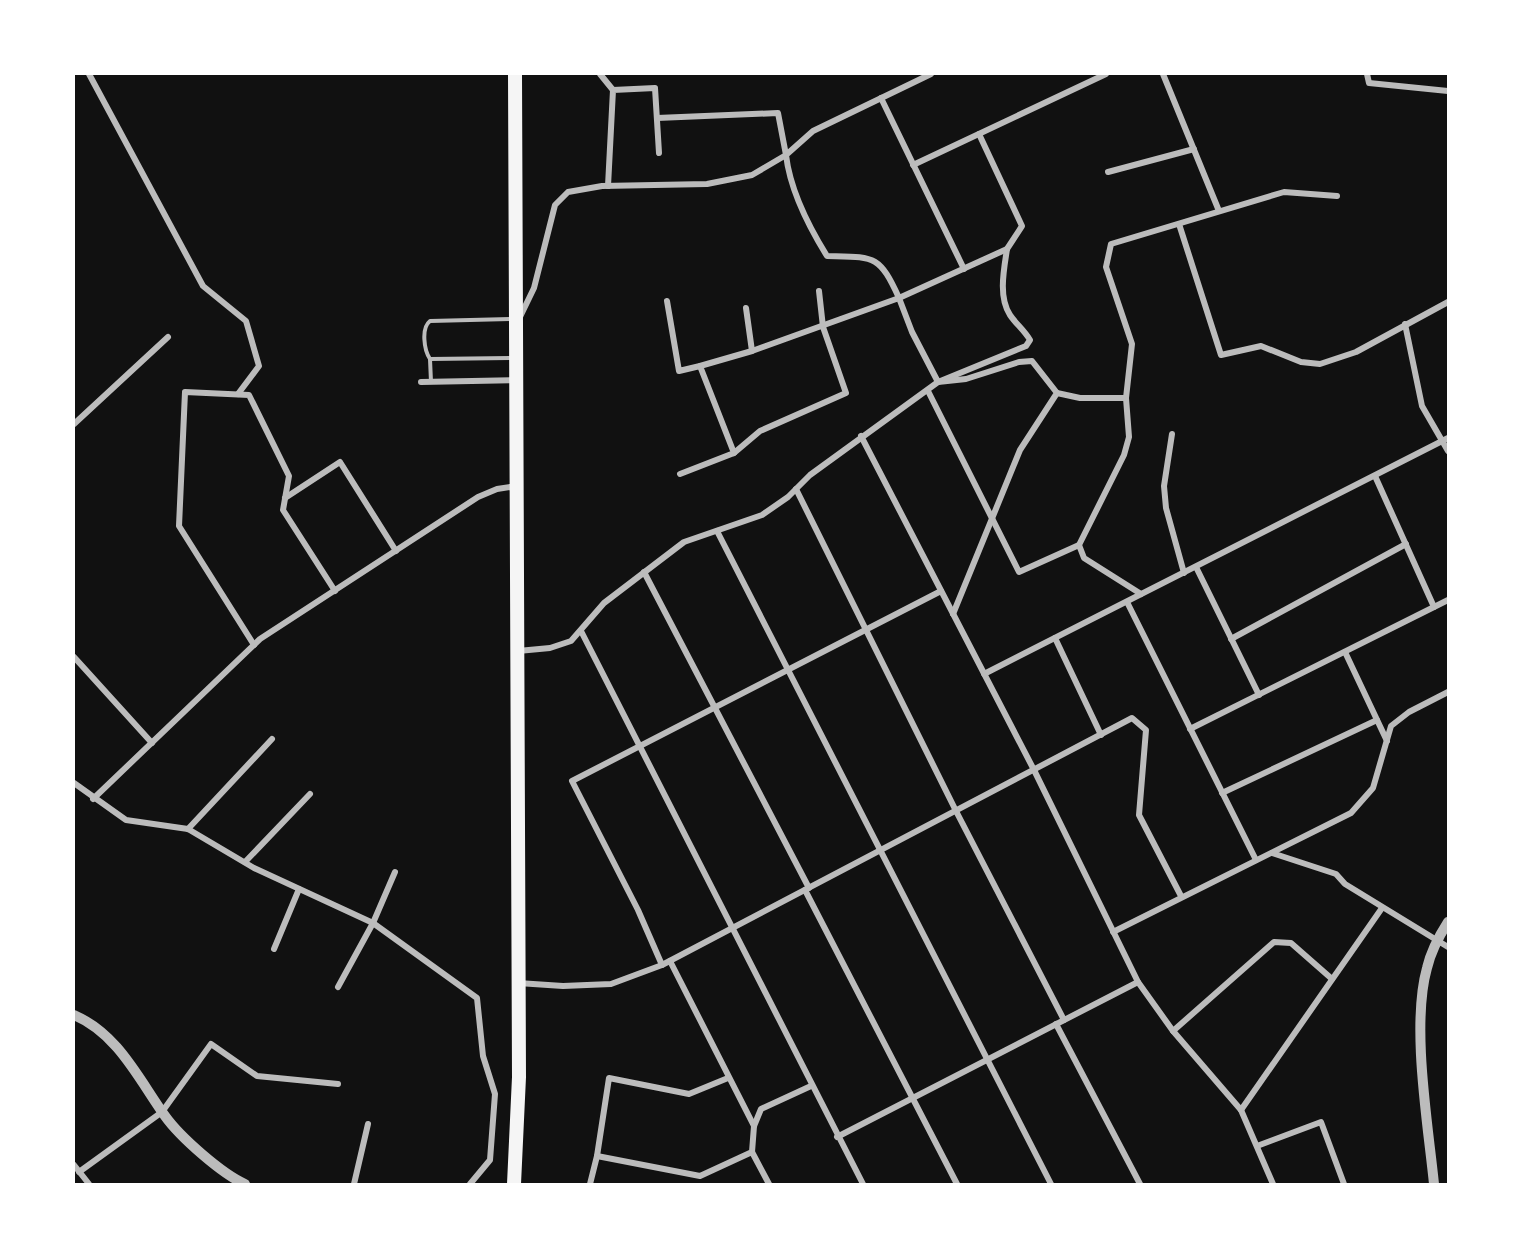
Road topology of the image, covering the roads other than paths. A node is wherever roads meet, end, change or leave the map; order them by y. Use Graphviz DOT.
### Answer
graph roads {
  1 [pos="88,74"];
  2 [pos="515,74"];
  3 [pos="600,74"];
  4 [pos="932,74"];
  5 [pos="1106,74"];
  6 [pos="1163,74"];
  7 [pos="1367,74"];
  8 [pos="613,90"];
  9 [pos="1449,91"];
  10 [pos="881,98"];
  11 [pos="657,118"];
  12 [pos="980,134"];
  13 [pos="1194,149"];
  14 [pos="659,153"];
  15 [pos="786,155"];
  16 [pos="914,165"];
  17 [pos="1108,172"];
  18 [pos="608,186"];
  19 [pos="1337,196"];
  20 [pos="1219,211"];
  21 [pos="1179,224"];
  22 [pos="1008,249"];
  23 [pos="964,269"];
  24 [pos="819,291"];
  25 [pos="899,298"];
  26 [pos="666,301"];
  27 [pos="1449,302"];
  28 [pos="746,308"];
  29 [pos="516,322"];
  30 [pos="1406,324"];
  31 [pos="823,327"];
  32 [pos="168,337"];
  33 [pos="752,351"];
  34 [pos="516,358"];
  35 [pos="430,359"];
  36 [pos="700,366"];
  37 [pos="516,380"];
  38 [pos="431,381"];
  39 [pos="421,382"];
  40 [pos="938,382"];
  41 [pos="927,391"];
  42 [pos="1057,393"];
  43 [pos="238,394"];
  44 [pos="1126,398"];
  45 [pos="74,424"];
  46 [pos="1172,434"];
  47 [pos="861,436"];
  48 [pos="1446,440"];
  49 [pos="1449,452"];
  50 [pos="734,453"];
  51 [pos="680,474"];
  52 [pos="1375,476"];
  53 [pos="517,486"];
  54 [pos="796,489"];
  55 [pos="285,498"];
  56 [pos="993,519"];
  57 [pos="717,531"];
  58 [pos="1406,544"];
  59 [pos="1079,545"];
  60 [pos="396,551"];
  61 [pos="1196,567"];
  62 [pos="644,572"];
  63 [pos="1184,573"];
  64 [pos="335,591"];
  65 [pos="941,591"];
  66 [pos="1141,594"];
  67 [pos="1449,600"];
  68 [pos="1126,602"];
  69 [pos="1434,607"];
  70 [pos="953,614"];
  71 [pos="866,630"];
  72 [pos="581,631"];
  73 [pos="1055,638"];
  74 [pos="1231,639"];
  75 [pos="254,645"];
  76 [pos="518,651"];
  77 [pos="1345,652"];
  78 [pos="74,657"];
  79 [pos="788,670"];
  80 [pos="984,674"];
  81 [pos="1449,692"];
  82 [pos="1259,695"];
  83 [pos="715,708"];
  84 [pos="1377,720"];
  85 [pos="1191,729"];
  86 [pos="1101,735"];
  87 [pos="272,739"];
  88 [pos="1387,741"];
  89 [pos="152,743"];
  90 [pos="640,746"];
  91 [pos="1034,770"];
  92 [pos="74,783"];
  93 [pos="1222,793"];
  94 [pos="310,794"];
  95 [pos="93,799"];
  96 [pos="956,811"];
  97 [pos="188,829"];
  98 [pos="881,850"];
  99 [pos="1272,853"];
  100 [pos="1256,860"];
  101 [pos="245,862"];
  102 [pos="395,872"];
  103 [pos="299,889"];
  104 [pos="807,889"];
  105 [pos="1181,896"];
  106 [pos="1382,908"];
  107 [pos="1449,922"];
  108 [pos="373,923"];
  109 [pos="732,928"];
  110 [pos="1113,932"];
  111 [pos="1436,941"];
  112 [pos="1449,946"];
  113 [pos="274,949"];
  114 [pos="670,961"];
  115 [pos="662,965"];
  116 [pos="1332,979"];
  117 [pos="1138,982"];
  118 [pos="517,983"];
  119 [pos="338,987"];
  120 [pos="74,1015"];
  121 [pos="1064,1020"];
  122 [pos="1056,1024"];
  123 [pos="1173,1031"];
  124 [pos="986,1060"];
  125 [pos="728,1078"];
  126 [pos="338,1084"];
  127 [pos="811,1086"];
  128 [pos="912,1098"];
  129 [pos="1241,1110"];
  130 [pos="162,1112"];
  131 [pos="368,1124"];
  132 [pos="754,1126"];
  133 [pos="837,1137"];
  134 [pos="1257,1146"];
  135 [pos="752,1152"];
  136 [pos="597,1156"];
  137 [pos="74,1165"];
  138 [pos="80,1172"];
  139 [pos="89,1185"];
  140 [pos="245,1185"];
  141 [pos="354,1185"];
  142 [pos="470,1185"];
  143 [pos="514,1185"];
  144 [pos="590,1185"];
  145 [pos="769,1185"];
  146 [pos="863,1185"];
  147 [pos="957,1185"];
  148 [pos="1051,1185"];
  149 [pos="1140,1185"];
  150 [pos="1273,1185"];
  151 [pos="1344,1185"];
  152 [pos="1434,1185"];
  1 -- 43 [label="street"];
  2 -- 29 [label="highway"];
  3 -- 8 [label="street"];
  4 -- 10 [label="street"];
  5 -- 12 [label="street"];
  6 -- 13 [label="street"];
  7 -- 9 [label="street"];
  8 -- 11 [label="street"];
  8 -- 18 [label="street"];
  10 -- 15 [label="street"];
  10 -- 16 [label="street"];
  11 -- 14 [label="street"];
  11 -- 15 [label="street"];
  12 -- 16 [label="street"];
  12 -- 22 [label="street"];
  13 -- 17 [label="street"];
  13 -- 20 [label="street"];
  15 -- 18 [label="street"];
  15 -- 25 [label="street"];
  16 -- 23 [label="street"];
  18 -- 29 [label="street"];
  19 -- 20 [label="street"];
  20 -- 21 [label="street"];
  21 -- 30 [label="street"];
  21 -- 44 [label="street"];
  22 -- 23 [label="street"];
  22 -- 40 [label="street"];
  23 -- 25 [label="street"];
  24 -- 31 [label="street"];
  25 -- 31 [label="street"];
  25 -- 40 [label="street"];
  26 -- 36 [label="street"];
  27 -- 30 [label="street"];
  28 -- 33 [label="street"];
  29 -- 34 [label="highway"];
  29 -- 35 [label="lane"];
  30 -- 48 [label="street"];
  31 -- 33 [label="street"];
  31 -- 50 [label="street"];
  32 -- 45 [label="street"];
  33 -- 36 [label="street"];
  34 -- 35 [label="lane"];
  34 -- 37 [label="highway"];
  35 -- 38 [label="lane"];
  36 -- 50 [label="street"];
  37 -- 38 [label="street"];
  37 -- 53 [label="highway"];
  38 -- 39 [label="street"];
  40 -- 41 [label="street"];
  40 -- 42 [label="street"];
  41 -- 47 [label="street"];
  41 -- 56 [label="street"];
  42 -- 44 [label="street"];
  42 -- 56 [label="street"];
  43 -- 55 [label="street"];
  43 -- 75 [label="street"];
  44 -- 59 [label="street"];
  46 -- 63 [label="street"];
  47 -- 54 [label="street"];
  47 -- 65 [label="street"];
  48 -- 49 [label="street"];
  48 -- 52 [label="street"];
  50 -- 51 [label="street"];
  52 -- 58 [label="street"];
  52 -- 61 [label="street"];
  53 -- 60 [label="street"];
  53 -- 76 [label="highway"];
  54 -- 57 [label="street"];
  54 -- 71 [label="street"];
  55 -- 60 [label="street"];
  55 -- 64 [label="street"];
  56 -- 59 [label="street"];
  56 -- 70 [label="street"];
  57 -- 62 [label="street"];
  57 -- 79 [label="street"];
  58 -- 69 [label="street"];
  58 -- 74 [label="street"];
  59 -- 66 [label="street"];
  60 -- 64 [label="street"];
  61 -- 63 [label="street"];
  61 -- 74 [label="street"];
  62 -- 72 [label="street"];
  62 -- 83 [label="street"];
  63 -- 66 [label="street"];
  64 -- 75 [label="street"];
  65 -- 70 [label="street"];
  65 -- 71 [label="street"];
  66 -- 68 [label="street"];
  67 -- 69 [label="street"];
  68 -- 73 [label="street"];
  68 -- 85 [label="street"];
  69 -- 77 [label="street"];
  70 -- 80 [label="street"];
  71 -- 79 [label="street"];
  71 -- 96 [label="street"];
  72 -- 76 [label="street"];
  72 -- 90 [label="street"];
  73 -- 80 [label="street"];
  73 -- 86 [label="street"];
  74 -- 82 [label="street"];
  75 -- 89 [label="street"];
  76 -- 118 [label="highway"];
  77 -- 82 [label="street"];
  77 -- 84 [label="street"];
  78 -- 89 [label="street"];
  79 -- 83 [label="street"];
  79 -- 98 [label="street"];
  80 -- 91 [label="street"];
  81 -- 88 [label="street"];
  82 -- 85 [label="street"];
  83 -- 90 [label="street"];
  83 -- 104 [label="street"];
  84 -- 88 [label="street"];
  84 -- 93 [label="street"];
  85 -- 93 [label="street"];
  86 -- 91 [label="street"];
  86 -- 105 [label="street"];
  87 -- 97 [label="street"];
  88 -- 99 [label="street"];
  89 -- 95 [label="street"];
  90 -- 109 [label="street"];
  90 -- 115 [label="street"];
  91 -- 96 [label="street"];
  91 -- 110 [label="street"];
  92 -- 95 [label="street"];
  93 -- 100 [label="street"];
  94 -- 101 [label="street"];
  95 -- 97 [label="street"];
  96 -- 98 [label="street"];
  96 -- 121 [label="street"];
  97 -- 101 [label="street"];
  98 -- 104 [label="street"];
  98 -- 124 [label="street"];
  99 -- 100 [label="street"];
  99 -- 106 [label="street"];
  100 -- 105 [label="street"];
  101 -- 103 [label="street"];
  102 -- 108 [label="street"];
  103 -- 108 [label="street"];
  103 -- 113 [label="street"];
  104 -- 109 [label="street"];
  104 -- 128 [label="street"];
  105 -- 110 [label="street"];
  106 -- 111 [label="street"];
  106 -- 116 [label="street"];
  107 -- 111 [label="street"];
  108 -- 119 [label="street"];
  108 -- 142 [label="street"];
  109 -- 114 [label="street"];
  109 -- 127 [label="street"];
  110 -- 117 [label="street"];
  111 -- 112 [label="street"];
  111 -- 152 [label="street"];
  114 -- 115 [label="street"];
  114 -- 125 [label="street"];
  115 -- 118 [label="street"];
  116 -- 123 [label="street"];
  116 -- 129 [label="street"];
  117 -- 121 [label="street"];
  117 -- 123 [label="street"];
  118 -- 143 [label="highway"];
  120 -- 130 [label="street"];
  121 -- 122 [label="street"];
  122 -- 124 [label="street"];
  122 -- 149 [label="street"];
  123 -- 129 [label="street"];
  124 -- 128 [label="street"];
  124 -- 148 [label="street"];
  125 -- 132 [label="street"];
  125 -- 136 [label="street"];
  126 -- 130 [label="street"];
  127 -- 132 [label="street"];
  127 -- 133 [label="street"];
  128 -- 133 [label="street"];
  128 -- 147 [label="street"];
  129 -- 134 [label="street"];
  130 -- 138 [label="street"];
  130 -- 140 [label="street"];
  131 -- 141 [label="street"];
  132 -- 135 [label="street"];
  133 -- 146 [label="street"];
  134 -- 150 [label="street"];
  134 -- 151 [label="street"];
  135 -- 136 [label="street"];
  135 -- 145 [label="street"];
  136 -- 144 [label="street"];
  137 -- 138 [label="street"];
  138 -- 139 [label="street"];
}
